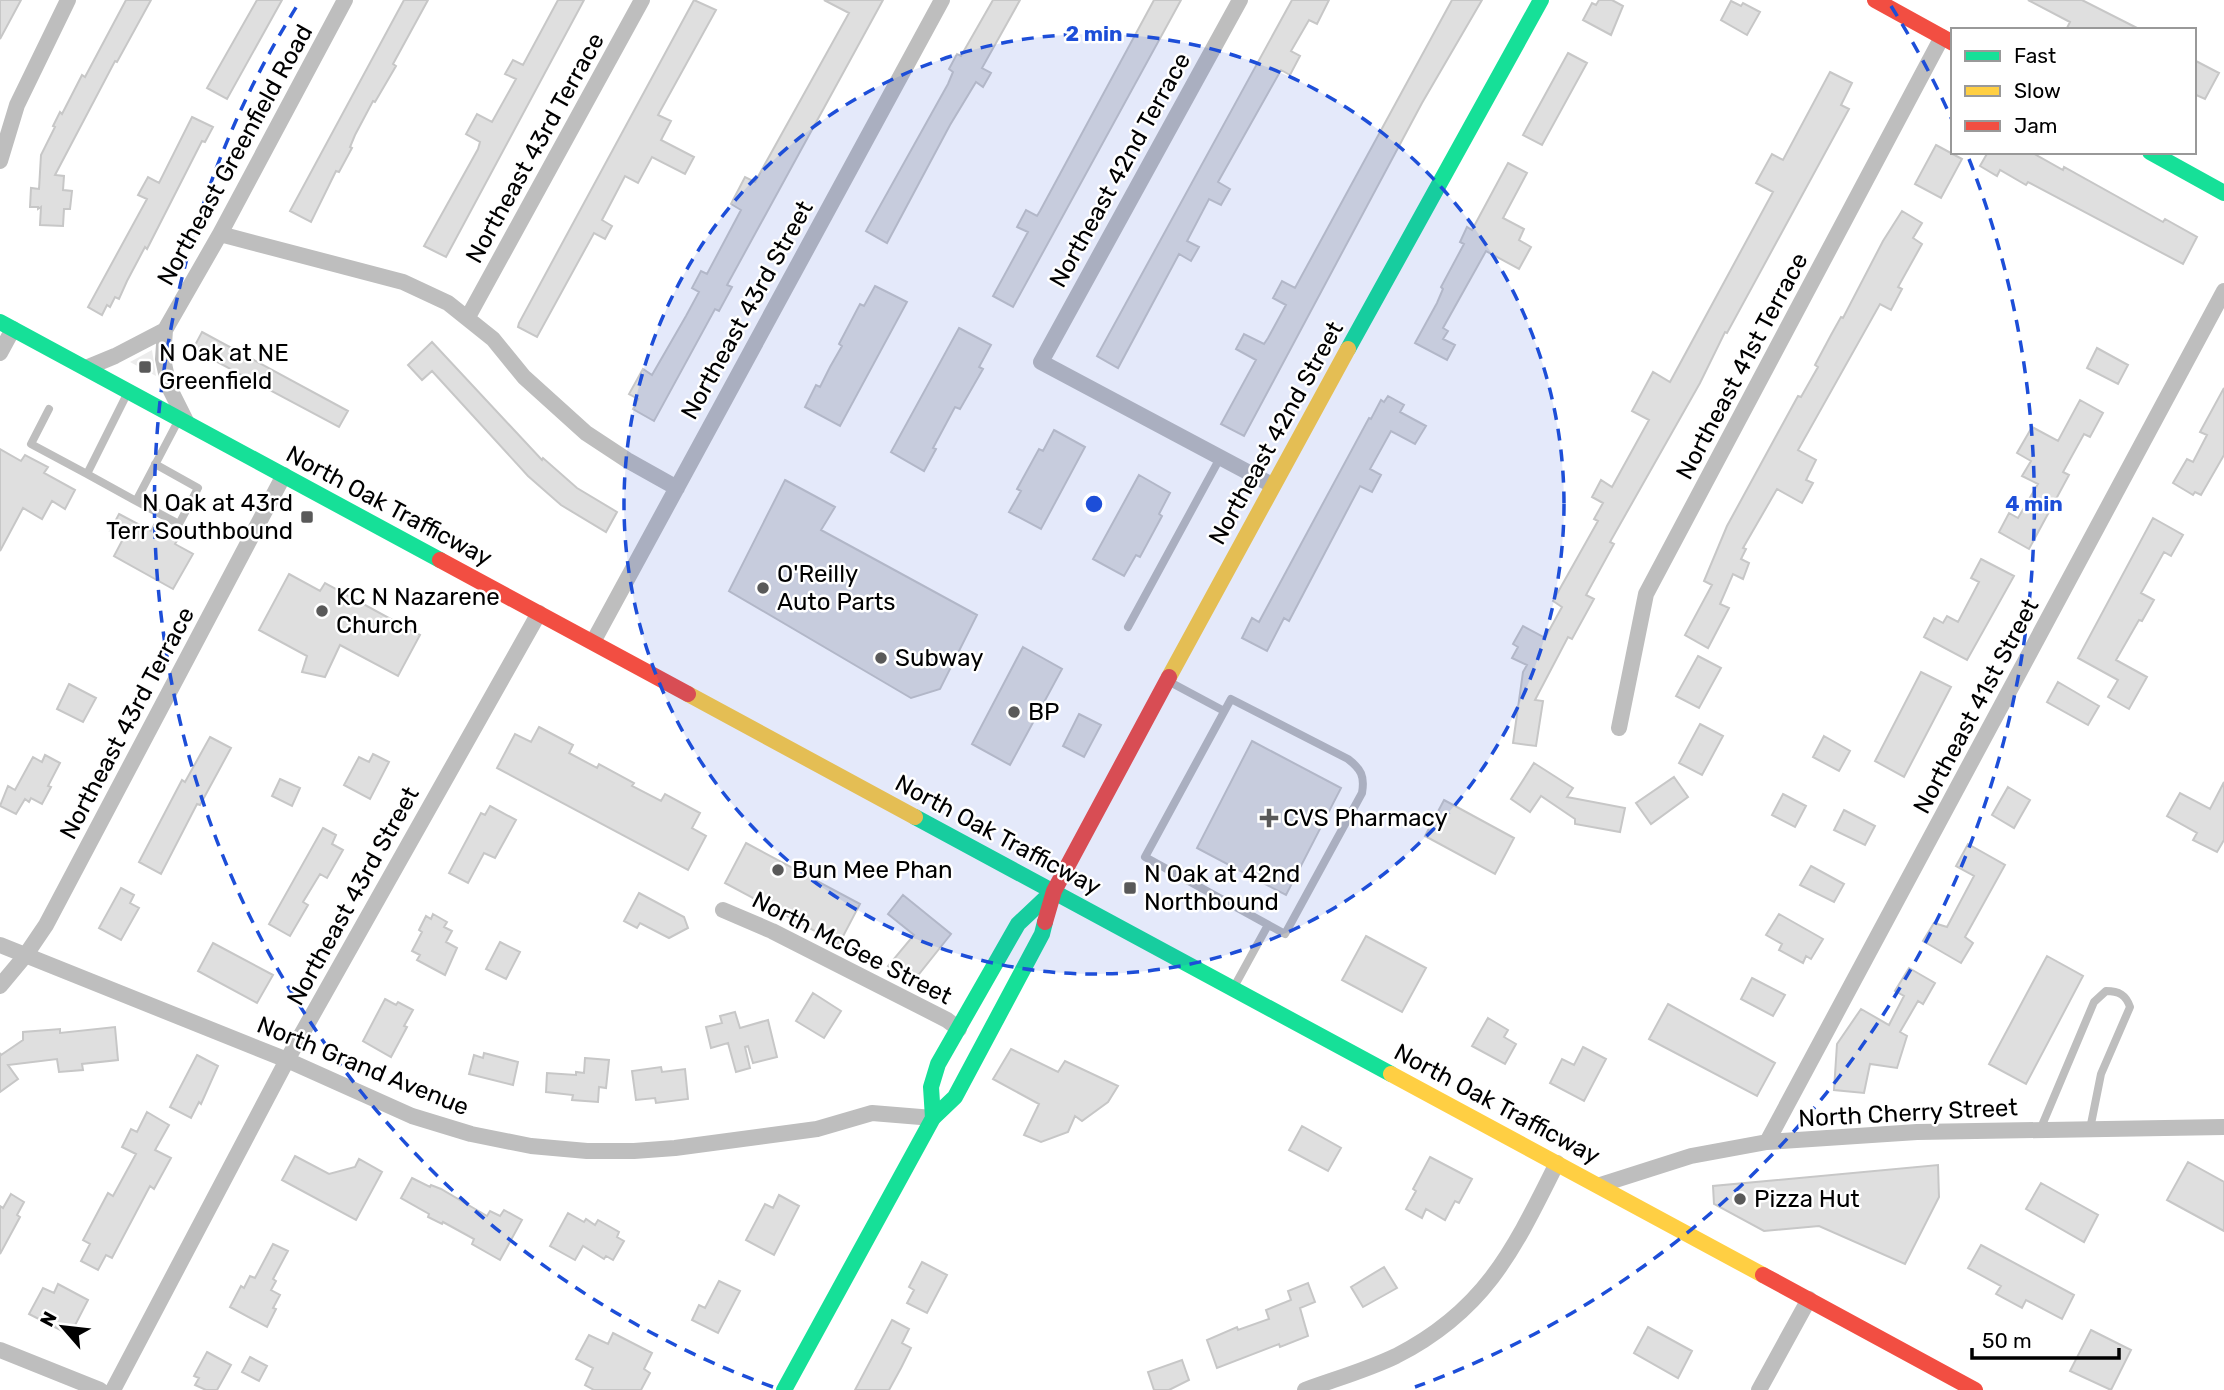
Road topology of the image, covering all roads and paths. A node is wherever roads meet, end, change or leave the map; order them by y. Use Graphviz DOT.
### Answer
graph roads {
  1 [pos="68,0"];
  2 [pos="345,0"];
  3 [pos="642,0"];
  4 [pos="942,0"];
  5 [pos="1240,0"];
  6 [pos="1541,0"];
  7 [pos="1875,0"];
  8 [pos="1948,40"];
  9 [pos="17,105"];
  10 [pos="0,107"];
  11 [pos="2154,154"];
  12 [pos="0,161"];
  13 [pos="2224,193"];
  14 [pos="220,234"];
  15 [pos="2224,291"];
  16 [pos="468,317"];
  17 [pos="6,325"];
  18 [pos="165,330"];
  19 [pos="0,353"];
  20 [pos="86,368"];
  21 [pos="128,391"];
  22 [pos="48,409"];
  23 [pos="183,421"];
  24 [pos="1220,457"];
  25 [pos="155,464"];
  26 [pos="87,474"];
  27 [pos="284,475"];
  28 [pos="1272,485"];
  29 [pos="677,488"];
  30 [pos="136,501"];
  31 [pos="539,613"];
  32 [pos="1128,626"];
  33 [pos="593,642"];
  34 [pos="1167,681"];
  35 [pos="1224,711"];
  36 [pos="1619,729"];
  37 [pos="1054,891"];
  38 [pos="723,909"];
  39 [pos="1268,925"];
  40 [pos="0,945"];
  41 [pos="25,956"];
  42 [pos="0,986"];
  43 [pos="1234,988"];
  44 [pos="959,1029"];
  45 [pos="287,1060"];
  46 [pos="933,1118"];
  47 [pos="2224,1127"];
  48 [pos="2090,1129"];
  49 [pos="2040,1130"];
  50 [pos="1767,1142"];
  51 [pos="1557,1163"];
  52 [pos="1600,1185"];
  53 [pos="1808,1299"];
  54 [pos="0,1350"];
  55 [pos="100,1390"];
  56 [pos="113,1390"];
  57 [pos="784,1390"];
  58 [pos="1305,1390"];
  59 [pos="1759,1390"];
  60 [pos="1975,1390"];
  1 -- 9 [label="street"];
  2 -- 14 [label="street, Northeast Greenfield Road"];
  3 -- 16 [label="street, Northeast 43rd Terrace"];
  4 -- 29 [label="street, Northeast 43rd Street"];
  5 -- 24 [label="street, Northeast 42nd Terrace"];
  6 -- 28 [label="main road, Northeast 42nd Street"];
  7 -- 8 [label="main road"];
  8 -- 36 [label="street, Northeast 41st Terrace"];
  9 -- 10 [label="street"];
  9 -- 12 [label="street"];
  11 -- 13 [label="main road"];
  14 -- 16 [label="street"];
  14 -- 18 [label="street, Northeast Greenfield Road"];
  15 -- 50 [label="street, Northeast 41st Street"];
  16 -- 29 [label="street"];
  17 -- 19 [label="street"];
  17 -- 20 [label="main road, North Oak Trafficway"];
  18 -- 20 [label="street"];
  18 -- 23 [label="street, Northeast Greenfield Road"];
  20 -- 21 [label="main road, North Oak Trafficway"];
  21 -- 23 [label="main road, North Oak Trafficway"];
  21 -- 26 [label="lane"];
  22 -- 26 [label="lane"];
  23 -- 25 [label="lane"];
  23 -- 27 [label="main road, North Oak Trafficway"];
  24 -- 28 [label="street"];
  24 -- 32 [label="lane"];
  25 -- 30 [label="lane"];
  25 -- 30 [label="lane"];
  26 -- 30 [label="lane"];
  27 -- 31 [label="main road, North Oak Trafficway"];
  27 -- 41 [label="street, Northeast 43rd Terrace"];
  28 -- 34 [label="main road, Northeast 42nd Street"];
  29 -- 33 [label="street, Northeast 43rd Street"];
  31 -- 33 [label="main road, North Oak Trafficway"];
  31 -- 45 [label="street, Northeast 43rd Street"];
  33 -- 37 [label="main road, North Oak Trafficway"];
  34 -- 35 [label="lane"];
  34 -- 37 [label="main road, Northeast 42nd Street"];
  35 -- 39 [label="lane"];
  35 -- 39 [label="lane"];
  37 -- 43 [label="main road, North Oak Trafficway"];
  37 -- 44 [label="main road"];
  37 -- 46 [label="main road"];
  38 -- 44 [label="street, North McGee Street"];
  39 -- 43 [label="lane"];
  40 -- 41 [label="street, North Grand Avenue"];
  41 -- 42 [label="street, Northeast 43rd Terrace"];
  41 -- 45 [label="street, North Grand Avenue"];
  43 -- 51 [label="main road, North Oak Trafficway"];
  44 -- 46 [label="main road"];
  45 -- 46 [label="street, North Grand Avenue"];
  45 -- 56 [label="street, Northeast 43rd Street"];
  46 -- 57 [label="main road"];
  47 -- 48 [label="street, North Cherry Street"];
  48 -- 49 [label="street, North Cherry Street"];
  48 -- 49 [label="lane"];
  49 -- 50 [label="street, North Cherry Street"];
  50 -- 52 [label="street, North Cherry Street"];
  51 -- 52 [label="main road, North Oak Trafficway"];
  51 -- 58 [label="street"];
  52 -- 53 [label="main road, North Oak Trafficway"];
  53 -- 59 [label="street"];
  53 -- 60 [label="main road, North Oak Trafficway"];
  54 -- 55 [label="street"];
}
